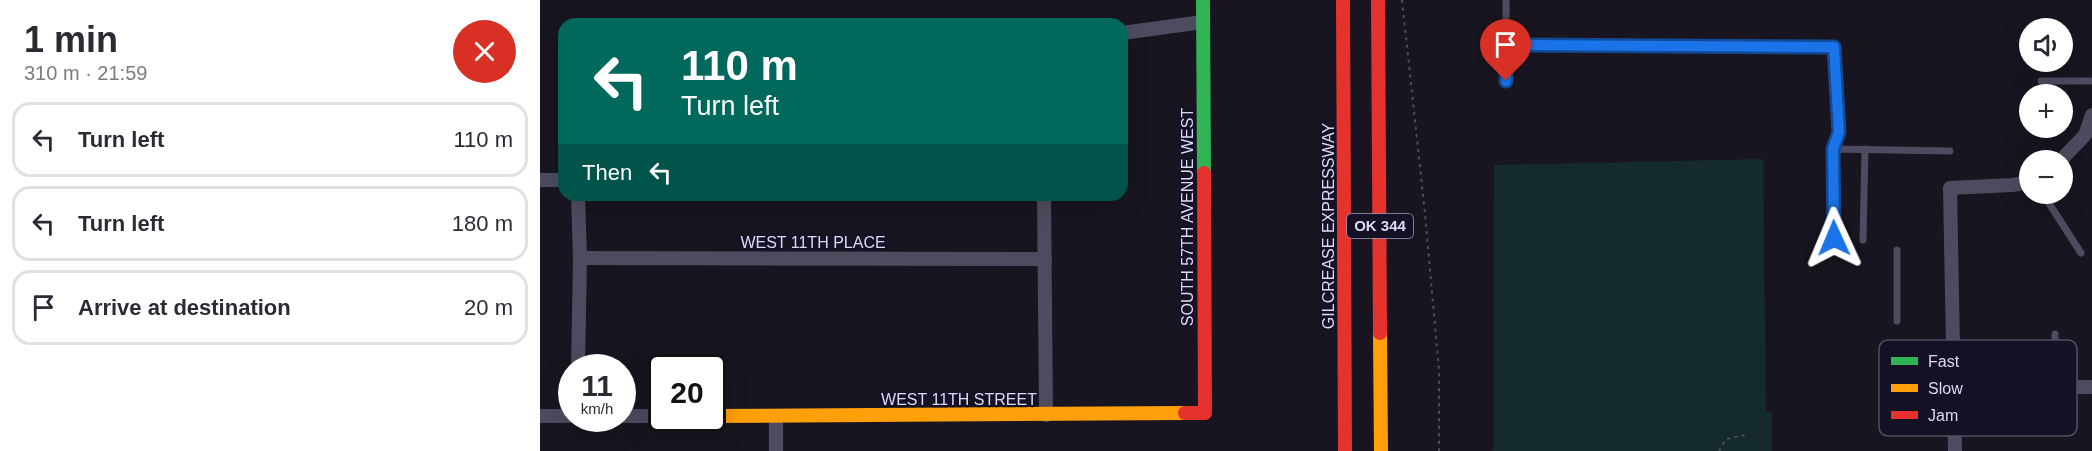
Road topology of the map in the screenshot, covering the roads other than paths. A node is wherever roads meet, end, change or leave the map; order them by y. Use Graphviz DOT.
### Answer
graph roads {
  1 [pos="1203,0"];
  2 [pos="1343,0"];
  3 [pos="1378,0"];
  4 [pos="1506,0"];
  5 [pos="1203,22"];
  6 [pos="1128,32"];
  7 [pos="1507,45"];
  8 [pos="1506,81"];
  9 [pos="2041,81"];
  10 [pos="2092,81"];
  11 [pos="2092,115"];
  12 [pos="2088,136"];
  13 [pos="1833,149"];
  14 [pos="1865,149"];
  15 [pos="2072,150"];
  16 [pos="1950,151"];
  17 [pos="540,180"];
  18 [pos="558,180"];
  19 [pos="2019,184"];
  20 [pos="578,201"];
  21 [pos="1044,201"];
  22 [pos="2049,204"];
  23 [pos="1834,238"];
  24 [pos="1863,240"];
  25 [pos="1897,250"];
  26 [pos="2081,253"];
  27 [pos="580,258"];
  28 [pos="1046,259"];
  29 [pos="1897,321"];
  30 [pos="2055,334"];
  31 [pos="1953,340"];
  32 [pos="2055,340"];
  33 [pos="578,354"];
  34 [pos="2077,387"];
  35 [pos="2092,387"];
  36 [pos="1205,413"];
  37 [pos="1046,415"];
  38 [pos="540,416"];
  39 [pos="558,416"];
  40 [pos="726,416"];
  41 [pos="776,416"];
  42 [pos="1955,436"];
  43 [pos="776,451"];
  44 [pos="1345,451"];
  45 [pos="1381,451"];
  46 [pos="1955,451"];
  1 -- 5 [label="main road, SOUTH 57TH AVENUE WEST"];
  2 -- 44 [label="main road, GILCREASE EXPRESSWAY / OK 344"];
  3 -- 45 [label="main road, OK 344"];
  4 -- 7 [label="lane"];
  5 -- 6 [label="street"];
  5 -- 36 [label="main road, SOUTH 57TH AVENUE WEST"];
  7 -- 8 [label="lane"];
  7 -- 13 [label="lane"];
  9 -- 10 [label="lane"];
  11 -- 12 [label="street"];
  12 -- 15 [label="street"];
  13 -- 14 [label="lane"];
  13 -- 23 [label="lane"];
  14 -- 16 [label="lane"];
  14 -- 24 [label="lane"];
  17 -- 18 [label="street"];
  19 -- 31 [label="street"];
  20 -- 27 [label="street"];
  21 -- 28 [label="street"];
  22 -- 26 [label="lane"];
  25 -- 29 [label="lane"];
  27 -- 28 [label="street, WEST 11TH PLACE"];
  27 -- 33 [label="street"];
  28 -- 37 [label="street"];
  30 -- 32 [label="lane"];
  34 -- 35 [label="street"];
  36 -- 37 [label="main road, WEST 11TH STREET"];
  37 -- 41 [label="main road, WEST 11TH STREET"];
  38 -- 39 [label="street"];
  40 -- 41 [label="main road, WEST 11TH STREET"];
  41 -- 43 [label="street"];
  42 -- 46 [label="street"];
}
